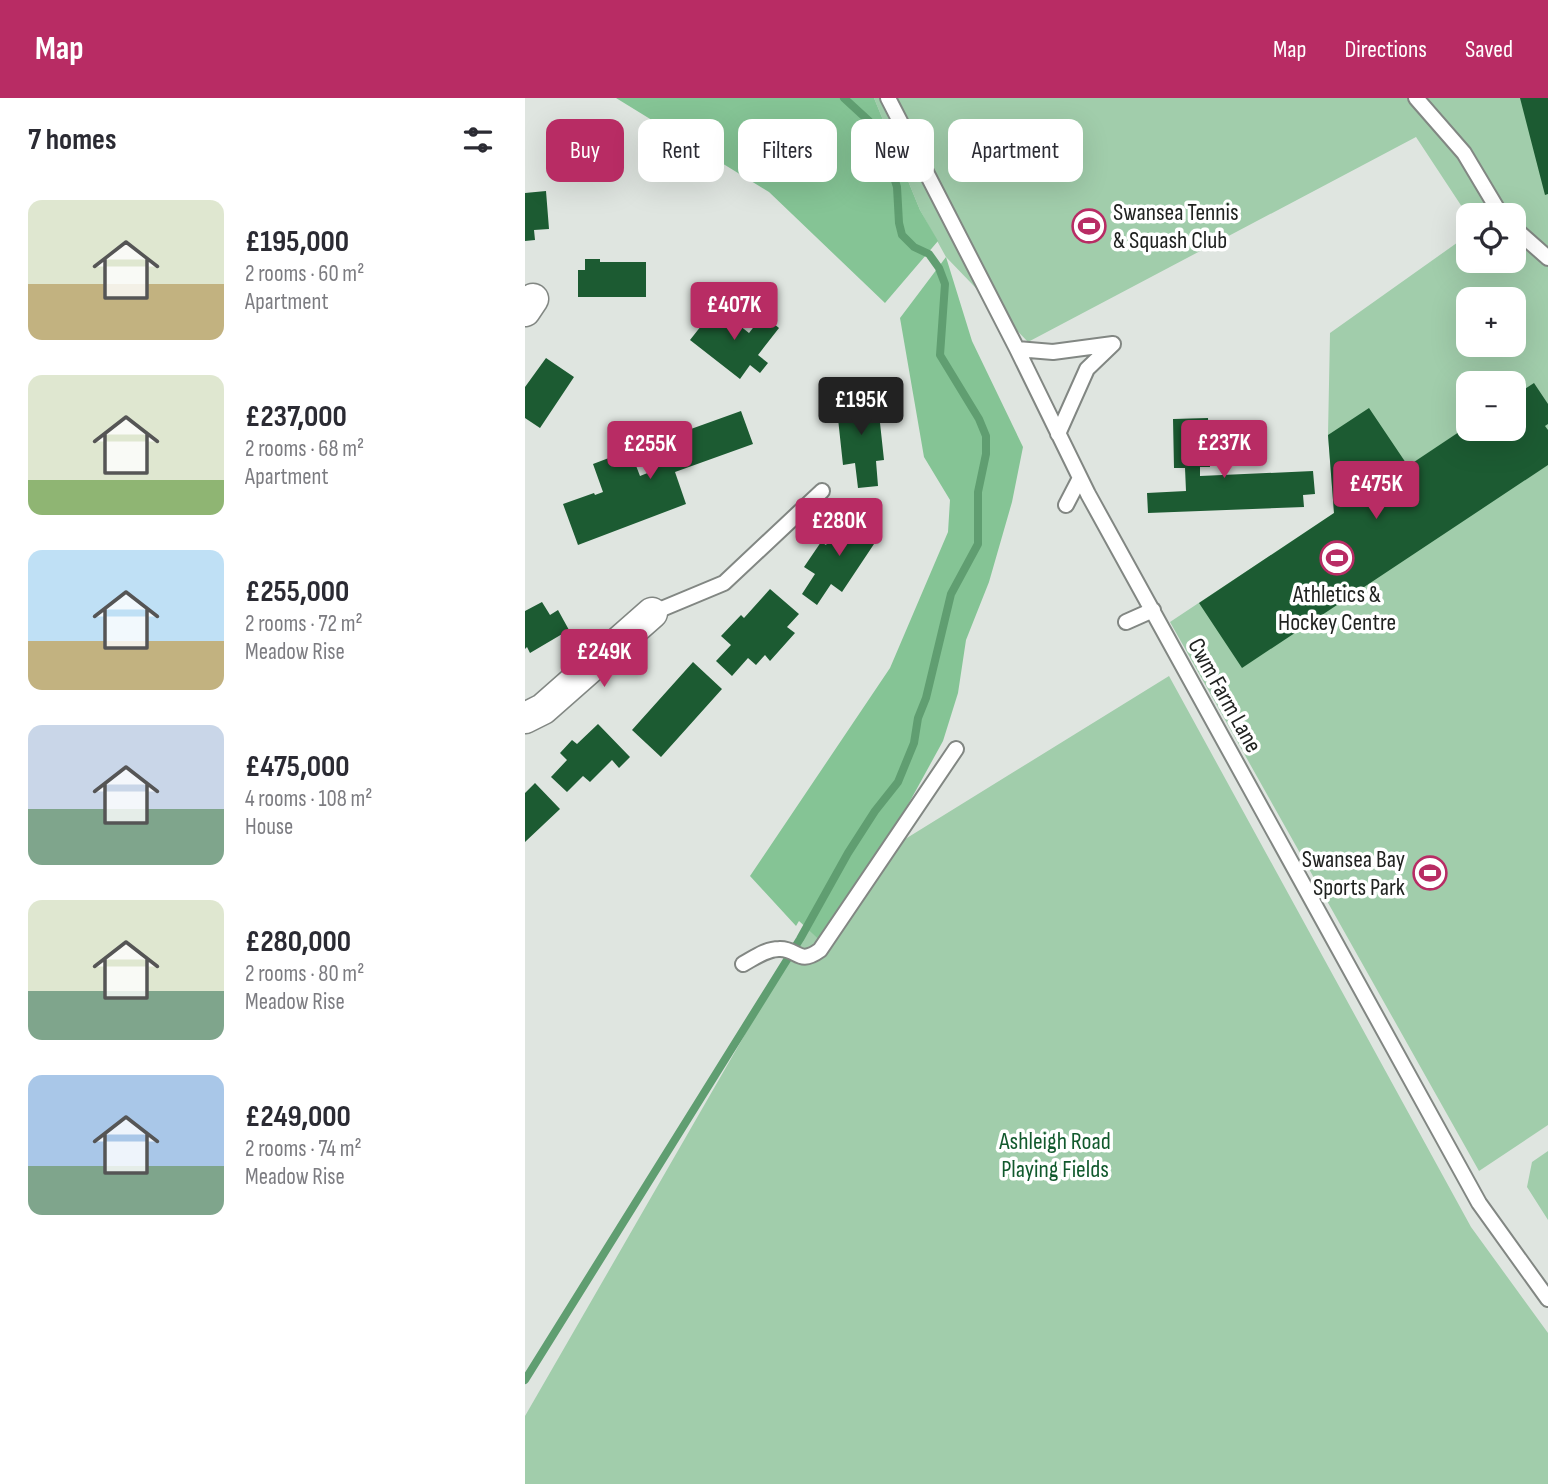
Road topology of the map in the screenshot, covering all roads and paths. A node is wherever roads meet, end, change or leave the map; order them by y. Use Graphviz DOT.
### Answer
graph roads {
  1 [pos="888,98"];
  2 [pos="1416,98"];
  3 [pos="1493,203"];
  4 [pos="1526,239"];
  5 [pos="1548,258"];
  6 [pos="1017,349"];
  7 [pos="1058,434"];
  8 [pos="1080,478"];
  9 [pos="822,491"];
  10 [pos="1066,505"];
  11 [pos="1153,610"];
  12 [pos="652,613"];
  13 [pos="1126,622"];
  14 [pos="525,718"];
  15 [pos="956,749"];
  16 [pos="743,964"];
  17 [pos="1548,1299"];
  1 -- 6 [label="lane, Cwm Farm Lane"];
  2 -- 3 [label="lane"];
  4 -- 5 [label="lane"];
  6 -- 7 [label="lane, Cwm Farm Lane"];
  6 -- 7 [label="lane"];
  7 -- 8 [label="lane, Cwm Farm Lane"];
  8 -- 10 [label="lane"];
  8 -- 11 [label="lane, Cwm Farm Lane"];
  9 -- 12 [label="lane"];
  11 -- 13 [label="lane"];
  11 -- 17 [label="lane, Cwm Farm Lane"];
  12 -- 14 [label="street"];
  15 -- 16 [label="lane"];
}
